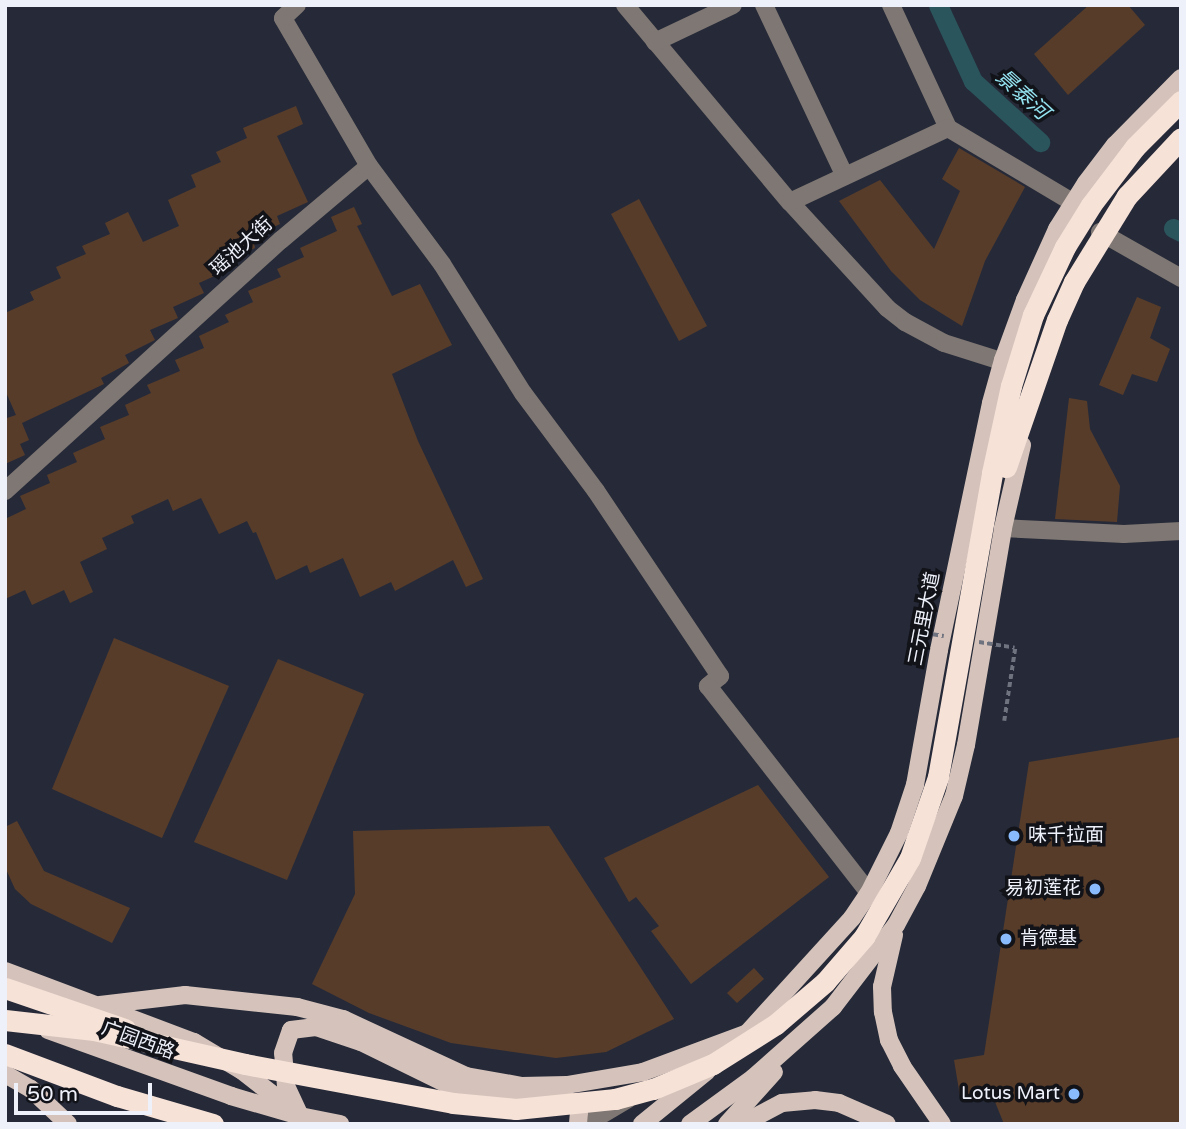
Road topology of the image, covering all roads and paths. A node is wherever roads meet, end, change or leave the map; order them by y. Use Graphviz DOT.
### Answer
graph roads {
  1 [pos="297,5"];
  2 [pos="625,5"];
  3 [pos="733,5"];
  4 [pos="764,5"];
  5 [pos="891,5"];
  6 [pos="655,41"];
  7 [pos="1181,78"];
  8 [pos="1181,100"];
  9 [pos="948,128"];
  10 [pos="1181,131"];
  11 [pos="1181,138"];
  12 [pos="369,166"];
  13 [pos="845,176"];
  14 [pos="790,202"];
  15 [pos="1072,202"];
  16 [pos="1100,232"];
  17 [pos="1181,278"];
  18 [pos="1003,360"];
  19 [pos="1038,384"];
  20 [pos="5,491"];
  21 [pos="1003,528"];
  22 [pos="1181,531"];
  23 [pos="970,593"];
  24 [pos="1015,648"];
  25 [pos="1004,721"];
  26 [pos="869,893"];
  27 [pos="896,925"];
  28 [pos="7,974"];
  29 [pos="100,1005"];
  30 [pos="833,1007"];
  31 [pos="5,1013"];
  32 [pos="5,1020"];
  33 [pos="748,1033"];
  34 [pos="5,1054"];
  35 [pos="204,1054"];
  36 [pos="5,1063"];
  37 [pos="5,1074"];
  38 [pos="300,1116"];
  39 [pos="166,1117"];
  40 [pos="68,1124"];
  41 [pos="198,1124"];
  42 [pos="213,1124"];
  43 [pos="340,1124"];
  44 [pos="578,1124"];
  45 [pos="586,1124"];
  46 [pos="642,1124"];
  47 [pos="690,1124"];
  48 [pos="727,1124"];
  49 [pos="742,1124"];
  50 [pos="887,1124"];
  51 [pos="942,1124"];
  1 -- 12 [label="street"];
  2 -- 6 [label="street"];
  3 -- 6 [label="street"];
  4 -- 13 [label="street"];
  5 -- 9 [label="street"];
  6 -- 14 [label="street"];
  7 -- 15 [label="main road, 三元里大道"];
  8 -- 23 [label="highway, bridge"];
  9 -- 13 [label="street"];
  9 -- 15 [label="street"];
  10 -- 16 [label="main road"];
  11 -- 23 [label="highway, bridge"];
  12 -- 20 [label="street, 瑶池大街"];
  12 -- 26 [label="street"];
  13 -- 14 [label="street"];
  14 -- 18 [label="street"];
  15 -- 18 [label="main road, 三元里大道"];
  16 -- 17 [label="street"];
  16 -- 19 [label="main road"];
  18 -- 19 [label="street"];
  18 -- 26 [label="main road, 三元里大道"];
  19 -- 21 [label="main road"];
  21 -- 22 [label="street"];
  21 -- 27 [label="main road"];
  23 -- 35 [label="highway, bridge"];
  24 -- 25 [label="path"];
  26 -- 33 [label="main road, 三元里大道"];
  27 -- 30 [label="main road"];
  27 -- 51 [label="main road"];
  28 -- 29 [label="main road"];
  28 -- 35 [label="highway, bridge"];
  29 -- 33 [label="main road"];
  29 -- 38 [label="main road"];
  30 -- 47 [label="main road"];
  30 -- 48 [label="main road"];
  31 -- 38 [label="main road, 广园西路"];
  32 -- 35 [label="highway, bridge"];
  33 -- 45 [label="street"];
  33 -- 46 [label="main road, 三元里大道"];
  34 -- 39 [label="highway"];
  36 -- 39 [label="main road"];
  37 -- 40 [label="main road"];
  38 -- 43 [label="main road, 广园西路"];
  38 -- 44 [label="main road"];
  39 -- 41 [label="main road"];
  39 -- 42 [label="highway"];
  49 -- 50 [label="main road"];
}
